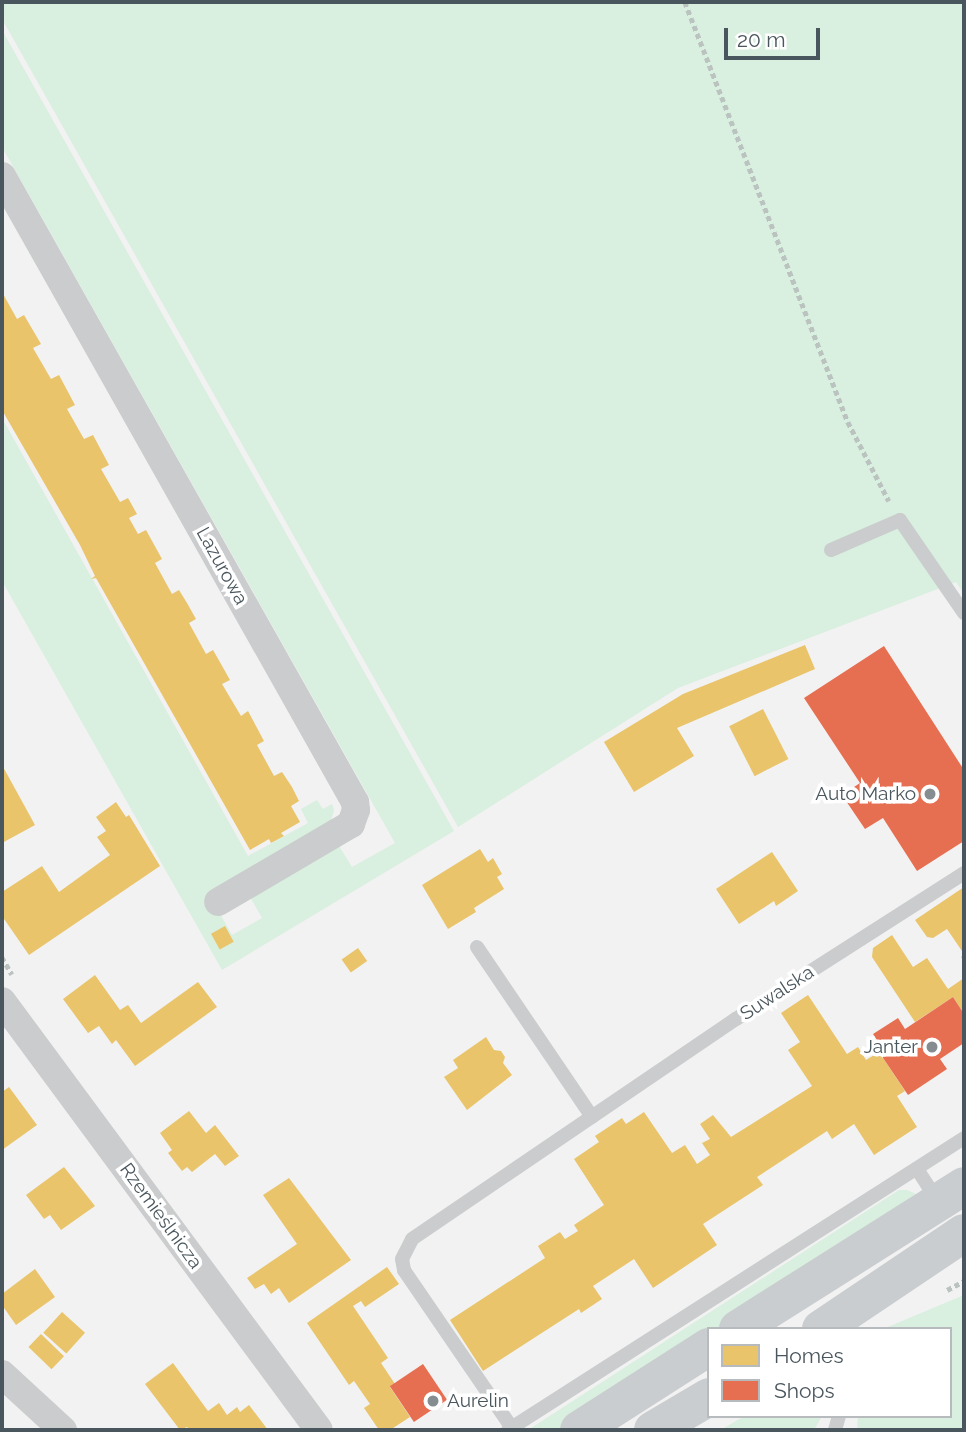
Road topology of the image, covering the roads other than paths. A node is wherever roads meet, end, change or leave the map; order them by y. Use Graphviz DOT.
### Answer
graph roads {
  1 [pos="2,176"];
  2 [pos="831,550"];
  3 [pos="964,613"];
  4 [pos="964,873"];
  5 [pos="218,902"];
  6 [pos="477,947"];
  7 [pos="2,1001"];
  8 [pos="592,1117"];
  9 [pos="964,1138"];
  10 [pos="917,1169"];
  11 [pos="952,1194"];
  12 [pos="964,1233"];
  13 [pos="818,1314"];
  14 [pos="749,1327"];
  15 [pos="707,1348"];
  16 [pos="2,1374"];
  17 [pos="707,1397"];
  18 [pos="510,1429"];
  19 [pos="63,1430"];
  20 [pos="320,1430"];
  21 [pos="579,1430"];
  22 [pos="653,1430"];
  1 -- 5 [label="street, Lazurowa"];
  2 -- 3 [label="lane"];
  4 -- 8 [label="lane, Suwalska"];
  6 -- 8 [label="lane"];
  7 -- 20 [label="street, Rzemieślnicza"];
  8 -- 18 [label="lane, Suwalska"];
  9 -- 10 [label="lane"];
  10 -- 11 [label="lane"];
  10 -- 18 [label="lane"];
  11 -- 13 [label="street"];
  12 -- 13 [label="street"];
  13 -- 14 [label="street"];
  15 -- 21 [label="street"];
  16 -- 19 [label="street"];
  17 -- 22 [label="street"];
}
